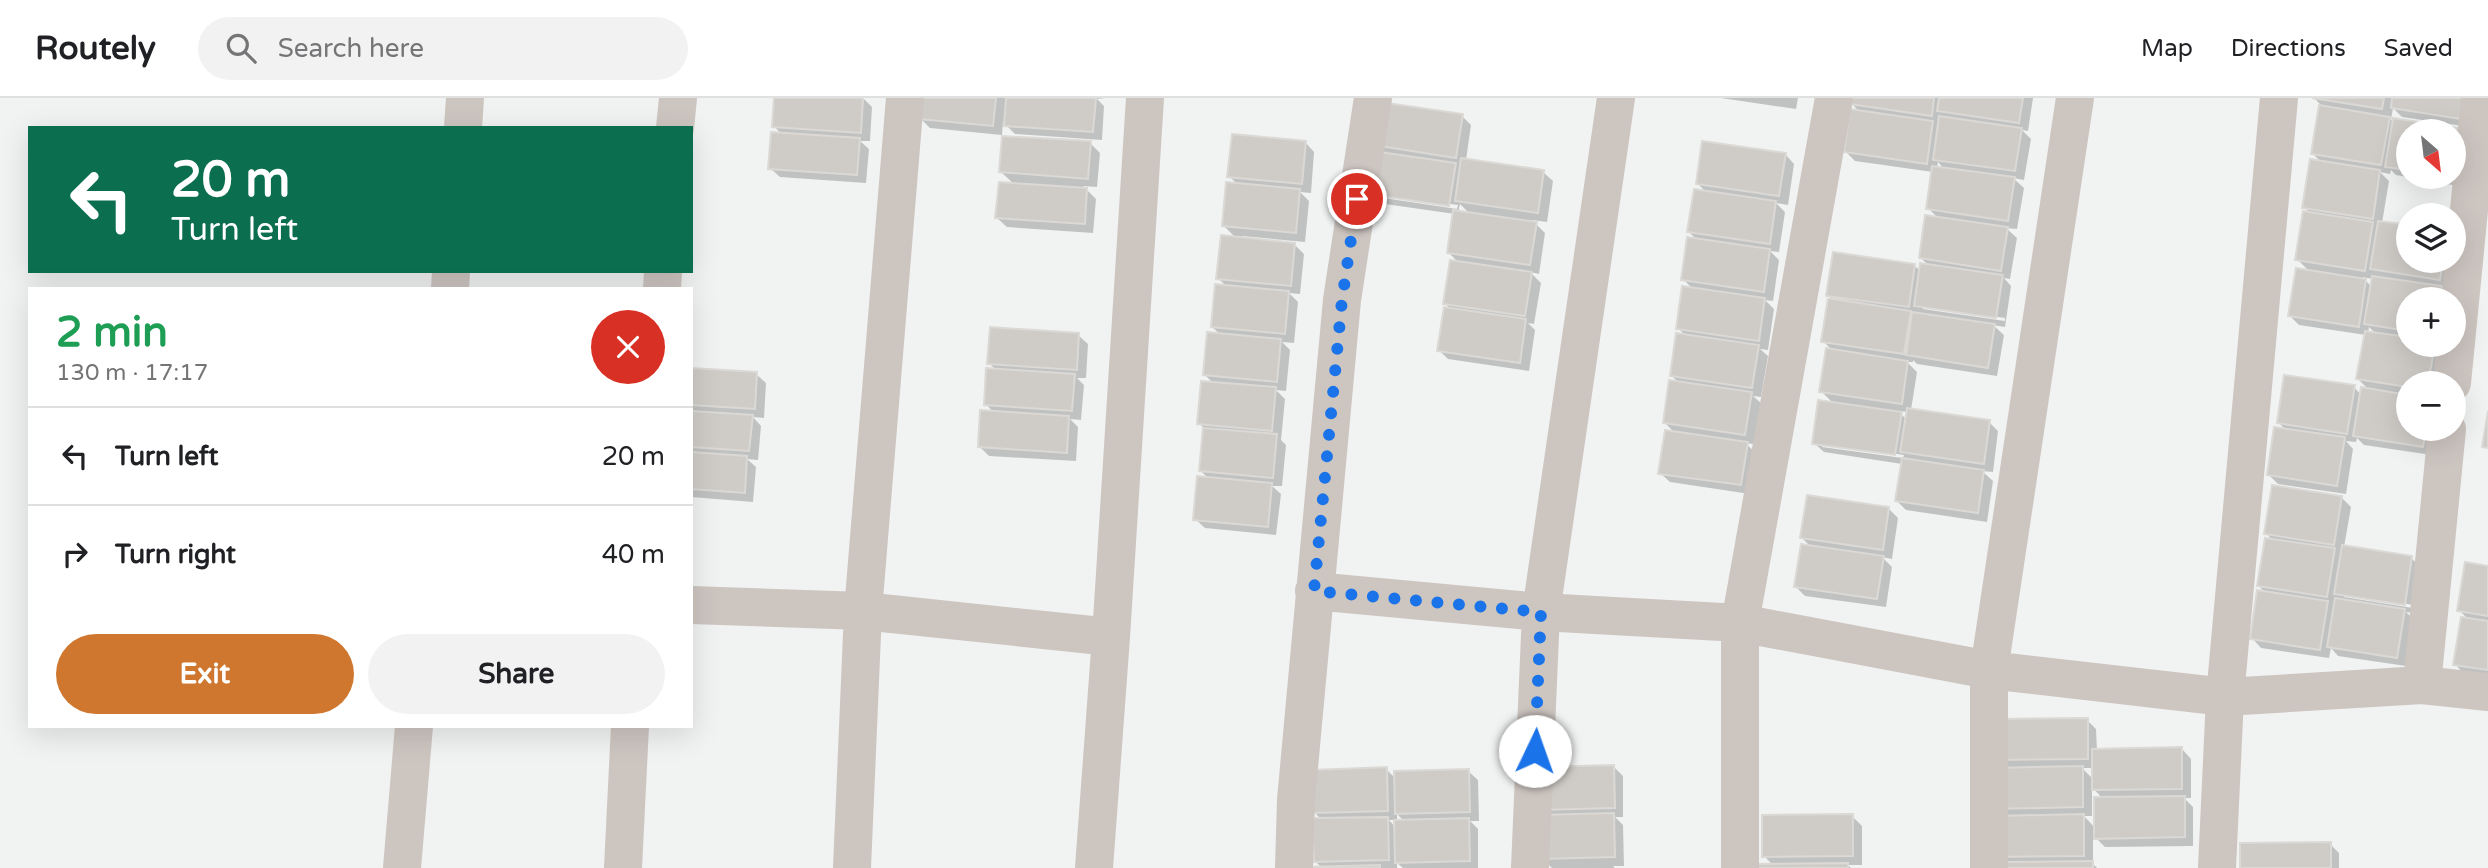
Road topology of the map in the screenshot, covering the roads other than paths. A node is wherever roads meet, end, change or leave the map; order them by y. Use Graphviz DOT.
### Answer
graph roads {
  1 [pos="465,98"];
  2 [pos="678,98"];
  3 [pos="905,98"];
  4 [pos="1145,98"];
  5 [pos="1373,98"];
  6 [pos="1616,98"];
  7 [pos="1834,98"];
  8 [pos="2076,98"];
  9 [pos="2279,98"];
  10 [pos="2480,98"];
  11 [pos="463,126"];
  12 [pos="676,126"];
  13 [pos="2453,371"];
  14 [pos="2446,441"];
  15 [pos="1314,591"];
  16 [pos="693,605"];
  17 [pos="863,611"];
  18 [pos="1541,612"];
  19 [pos="1740,623"];
  20 [pos="1111,637"];
  21 [pos="1989,670"];
  22 [pos="2422,685"];
  23 [pos="2488,692"];
  24 [pos="2225,697"];
  25 [pos="414,728"];
  26 [pos="630,728"];
  27 [pos="402,868"];
  28 [pos="623,868"];
  29 [pos="852,868"];
  30 [pos="1094,868"];
  31 [pos="1294,868"];
  32 [pos="1530,868"];
  33 [pos="1740,868"];
  34 [pos="1989,868"];
  35 [pos="2217,868"];
  1 -- 11 [label="street"];
  2 -- 12 [label="street"];
  3 -- 17 [label="street"];
  4 -- 20 [label="street"];
  5 -- 15 [label="street"];
  6 -- 18 [label="street"];
  7 -- 19 [label="street"];
  8 -- 21 [label="street"];
  9 -- 24 [label="street"];
  10 -- 13 [label="street"];
  14 -- 22 [label="street"];
  15 -- 18 [label="street"];
  15 -- 31 [label="street"];
  16 -- 17 [label="street"];
  17 -- 20 [label="street"];
  17 -- 29 [label="street"];
  18 -- 19 [label="street"];
  18 -- 32 [label="street"];
  19 -- 21 [label="street"];
  19 -- 33 [label="street"];
  20 -- 30 [label="street"];
  21 -- 24 [label="street"];
  21 -- 34 [label="street"];
  22 -- 23 [label="street"];
  22 -- 24 [label="street"];
  24 -- 35 [label="street"];
  25 -- 27 [label="street"];
  26 -- 28 [label="street"];
}
